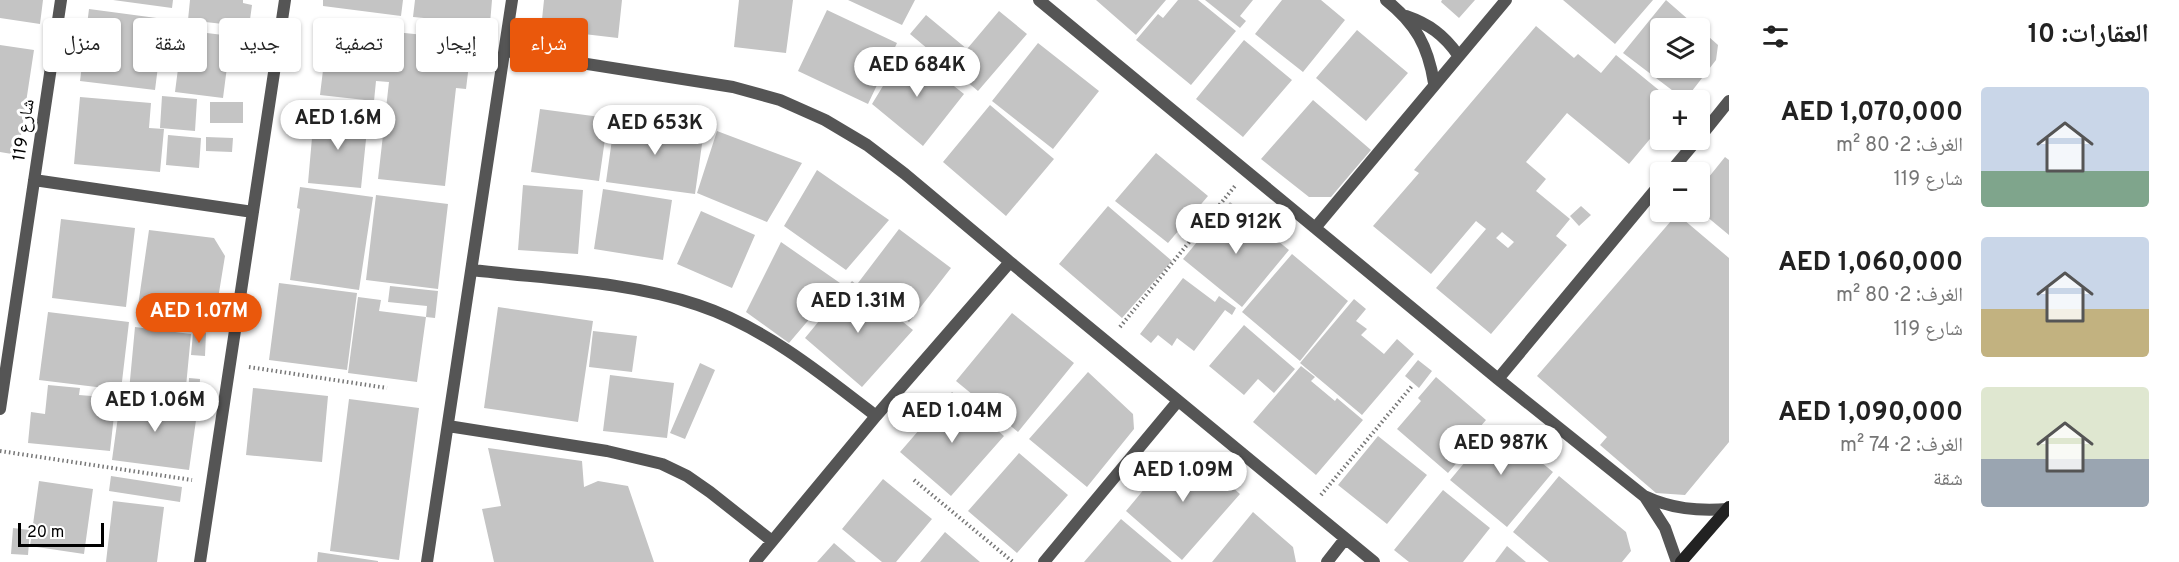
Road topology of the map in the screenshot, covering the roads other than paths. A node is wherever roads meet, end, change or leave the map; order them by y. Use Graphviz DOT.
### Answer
graph roads {
  1 [pos="61,0"];
  2 [pos="285,0"];
  3 [pos="512,0"];
  4 [pos="1039,0"];
  5 [pos="1386,0"];
  6 [pos="1506,0"];
  7 [pos="1406,16"];
  8 [pos="505,51"];
  9 [pos="1458,55"];
  10 [pos="1434,83"];
  11 [pos="1729,101"];
  12 [pos="1710,124"];
  13 [pos="1688,150"];
  14 [pos="1678,162"];
  15 [pos="34,180"];
  16 [pos="1650,196"];
  17 [pos="253,212"];
  18 [pos="1315,228"];
  19 [pos="1010,262"];
  20 [pos="472,270"];
  21 [pos="1498,379"];
  22 [pos="1178,401"];
  23 [pos="0,409"];
  24 [pos="876,416"];
  25 [pos="448,426"];
  26 [pos="1644,496"];
  27 [pos="1728,508"];
  28 [pos="1345,539"];
  29 [pos="772,541"];
  30 [pos="200,562"];
  31 [pos="427,562"];
  32 [pos="755,562"];
  33 [pos="1044,562"];
  34 [pos="1327,562"];
  35 [pos="1374,562"];
  36 [pos="1679,562"];
  1 -- 15 [label="street, شارع 119"];
  2 -- 17 [label="street"];
  3 -- 8 [label="street"];
  4 -- 18 [label="street"];
  5 -- 7 [label="street"];
  6 -- 9 [label="street"];
  7 -- 9 [label="street"];
  7 -- 10 [label="street"];
  8 -- 19 [label="street"];
  8 -- 20 [label="street"];
  9 -- 10 [label="street"];
  10 -- 18 [label="street"];
  11 -- 12 [label="street"];
  13 -- 14 [label="street"];
  15 -- 17 [label="street"];
  15 -- 23 [label="street, شارع 119"];
  16 -- 21 [label="street"];
  17 -- 30 [label="street"];
  18 -- 21 [label="street"];
  19 -- 22 [label="street"];
  19 -- 24 [label="street"];
  20 -- 24 [label="street"];
  20 -- 25 [label="street"];
  21 -- 26 [label="street"];
  22 -- 28 [label="street"];
  22 -- 33 [label="street"];
  24 -- 29 [label="street"];
  25 -- 29 [label="street"];
  25 -- 31 [label="street"];
  26 -- 27 [label="street"];
  26 -- 36 [label="street"];
  27 -- 36 [label="street"];
  28 -- 34 [label="street"];
  28 -- 35 [label="street"];
  29 -- 32 [label="street"];
}
